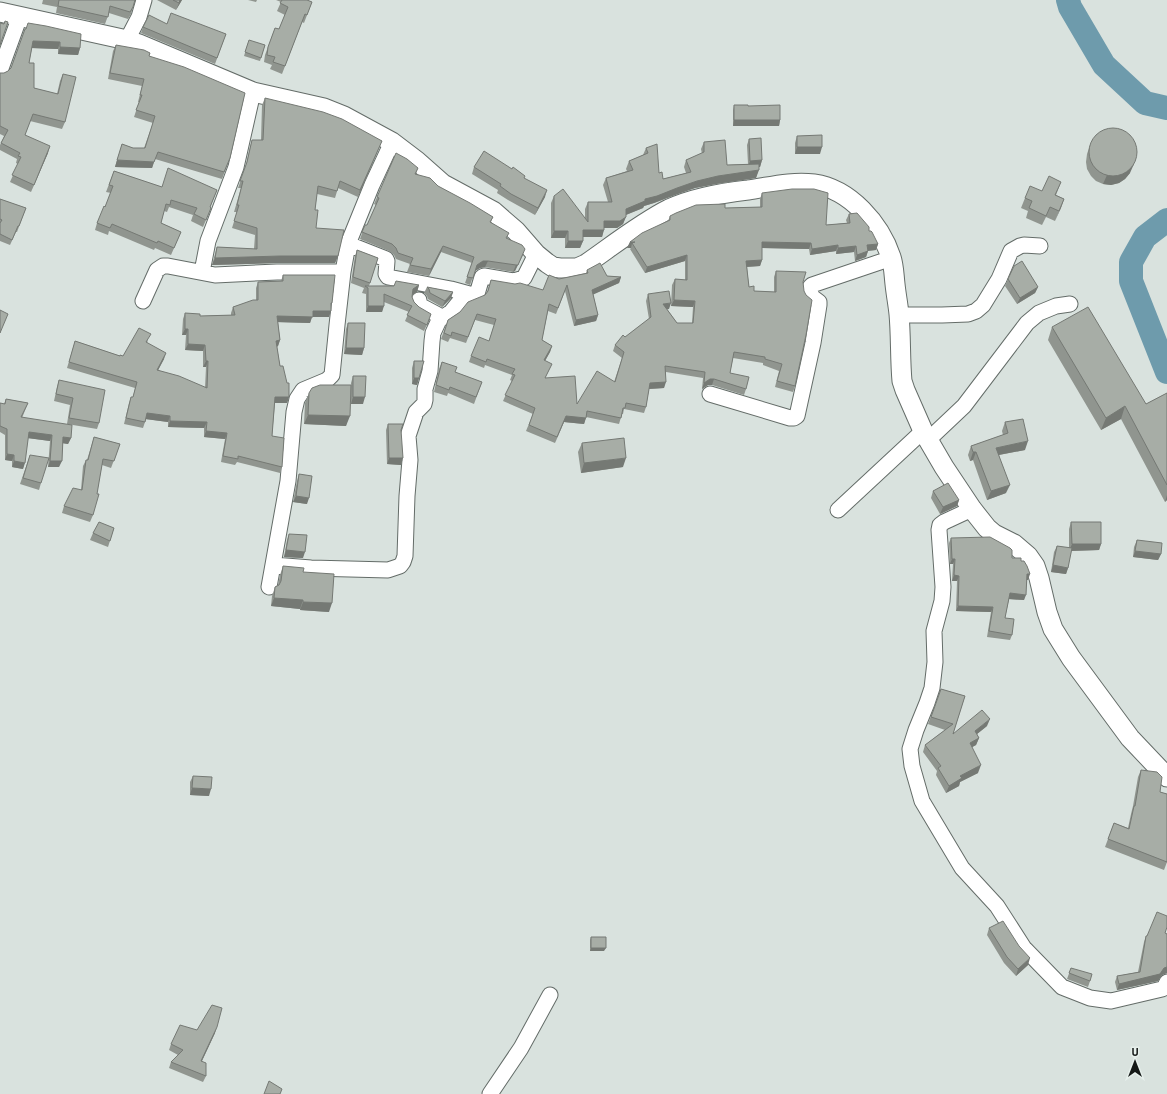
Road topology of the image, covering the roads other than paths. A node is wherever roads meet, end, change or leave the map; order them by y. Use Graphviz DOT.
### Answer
graph roads {
  1 [pos="144,0"];
  2 [pos="0,12"];
  3 [pos="20,16"];
  4 [pos="127,40"];
  5 [pos="0,71"];
  6 [pos="252,92"];
  7 [pos="392,142"];
  8 [pos="348,244"];
  9 [pos="1040,246"];
  10 [pos="536,254"];
  11 [pos="892,258"];
  12 [pos="202,272"];
  13 [pos="344,272"];
  14 [pos="473,295"];
  15 [pos="419,300"];
  16 [pos="143,301"];
  17 [pos="1070,304"];
  18 [pos="899,315"];
  19 [pos="439,320"];
  20 [pos="710,394"];
  21 [pos="926,436"];
  22 [pos="972,509"];
  23 [pos="838,510"];
  24 [pos="273,565"];
  25 [pos="268,587"];
  26 [pos="1167,777"];
  27 [pos="1167,982"];
  28 [pos="550,995"];
  29 [pos="490,1094"];
  1 -- 4 [label="street"];
  2 -- 3 [label="street"];
  3 -- 4 [label="street"];
  3 -- 5 [label="street"];
  4 -- 6 [label="street"];
  6 -- 7 [label="street"];
  6 -- 12 [label="street"];
  7 -- 8 [label="street"];
  7 -- 10 [label="street"];
  8 -- 13 [label="street"];
  8 -- 14 [label="street"];
  9 -- 18 [label="street"];
  10 -- 11 [label="street"];
  10 -- 14 [label="street"];
  11 -- 18 [label="street"];
  11 -- 20 [label="street"];
  12 -- 13 [label="street"];
  12 -- 16 [label="street"];
  13 -- 24 [label="street"];
  14 -- 19 [label="street"];
  15 -- 19 [label="street"];
  17 -- 21 [label="street"];
  18 -- 21 [label="street"];
  19 -- 24 [label="street"];
  21 -- 22 [label="street"];
  21 -- 23 [label="street"];
  22 -- 26 [label="street"];
  22 -- 27 [label="street"];
  24 -- 25 [label="street"];
  28 -- 29 [label="street"];
}
